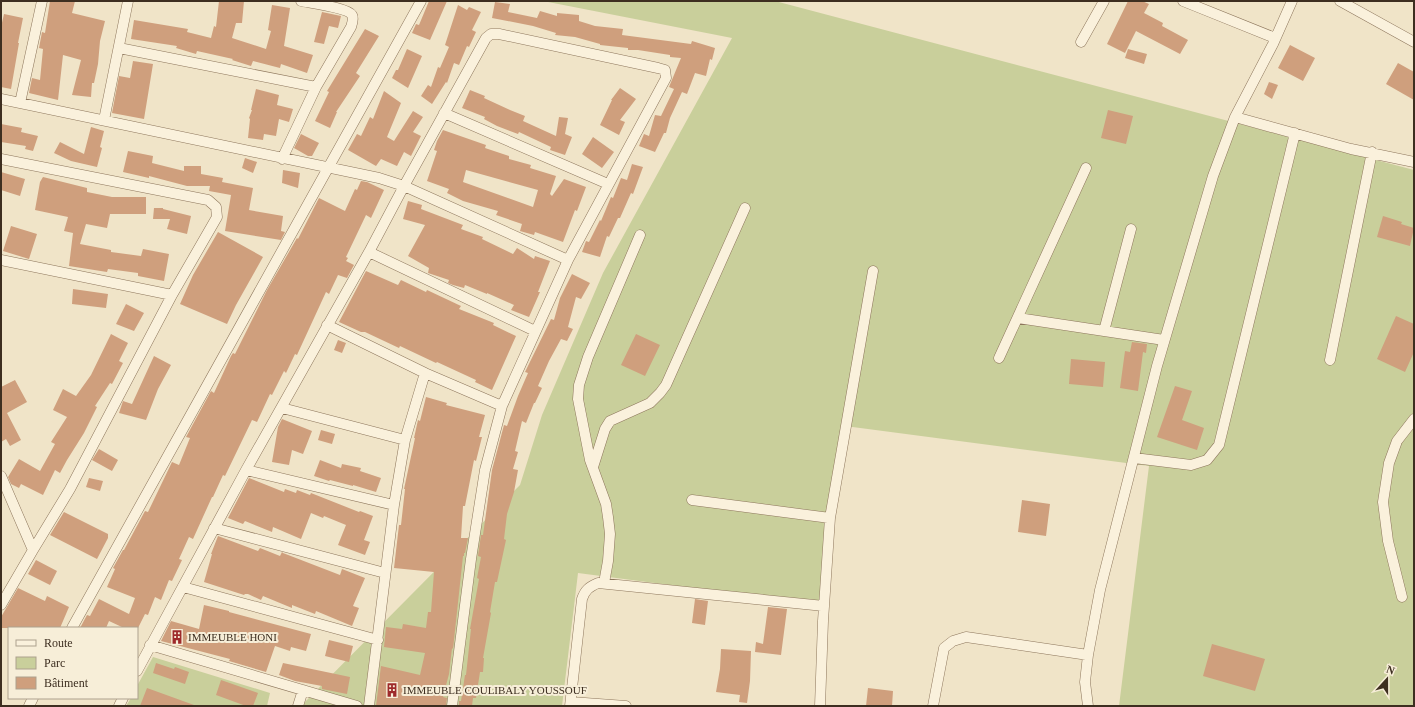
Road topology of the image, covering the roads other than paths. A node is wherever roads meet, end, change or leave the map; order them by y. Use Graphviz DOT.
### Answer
graph roads {
  1 [pos="42,1"];
  2 [pos="128,1"];
  3 [pos="301,1"];
  4 [pos="421,1"];
  5 [pos="1104,1"];
  6 [pos="1183,1"];
  7 [pos="1292,1"];
  8 [pos="1340,1"];
  9 [pos="1276,38"];
  10 [pos="1080,42"];
  11 [pos="1414,42"];
  12 [pos="119,48"];
  13 [pos="316,87"];
  14 [pos="1,99"];
  15 [pos="20,103"];
  16 [pos="444,113"];
  17 [pos="1235,116"];
  18 [pos="104,120"];
  19 [pos="1295,133"];
  20 [pos="1372,152"];
  21 [pos="1,159"];
  22 [pos="282,159"];
  23 [pos="1414,162"];
  24 [pos="329,168"];
  25 [pos="1086,168"];
  26 [pos="608,184"];
  27 [pos="404,186"];
  28 [pos="745,208"];
  29 [pos="1131,229"];
  30 [pos="640,235"];
  31 [pos="369,252"];
  32 [pos="1,260"];
  33 [pos="568,260"];
  34 [pos="872,271"];
  35 [pos="172,296"];
  36 [pos="1018,318"];
  37 [pos="327,325"];
  38 [pos="535,331"];
  39 [pos="1104,331"];
  40 [pos="1164,340"];
  41 [pos="999,358"];
  42 [pos="1330,360"];
  43 [pos="425,373"];
  44 [pos="502,406"];
  45 [pos="282,408"];
  46 [pos="1414,419"];
  47 [pos="405,440"];
  48 [pos="1134,458"];
  49 [pos="593,467"];
  50 [pos="246,470"];
  51 [pos="1,476"];
  52 [pos="692,500"];
  53 [pos="394,505"];
  54 [pos="830,518"];
  55 [pos="214,528"];
  56 [pos="33,550"];
  57 [pos="385,573"];
  58 [pos="604,583"];
  59 [pos="183,586"];
  60 [pos="1402,597"];
  61 [pos="1,605"];
  62 [pos="824,606"];
  63 [pos="73,627"];
  64 [pos="378,640"];
  65 [pos="150,645"];
  66 [pos="1088,655"];
  67 [pos="138,669"];
  68 [pos="303,690"];
  69 [pos="570,704"];
  70 [pos="298,706"];
  71 [pos="357,706"];
  72 [pos="369,706"];
  73 [pos="452,706"];
  74 [pos="626,706"];
  75 [pos="820,706"];
  76 [pos="933,706"];
  77 [pos="1088,706"];
  1 -- 15 [label="street"];
  2 -- 12 [label="street"];
  3 -- 13 [label="street"];
  4 -- 24 [label="street"];
  5 -- 10 [label="street"];
  6 -- 9 [label="street"];
  7 -- 9 [label="street"];
  8 -- 11 [label="street"];
  9 -- 17 [label="street"];
  12 -- 13 [label="street"];
  12 -- 18 [label="street"];
  13 -- 22 [label="street"];
  14 -- 15 [label="street"];
  15 -- 18 [label="street"];
  16 -- 26 [label="street"];
  16 -- 26 [label="street"];
  16 -- 27 [label="street"];
  17 -- 19 [label="street"];
  17 -- 40 [label="street"];
  18 -- 22 [label="street"];
  19 -- 20 [label="street"];
  19 -- 48 [label="street"];
  20 -- 23 [label="street"];
  20 -- 42 [label="street"];
  21 -- 35 [label="street"];
  22 -- 24 [label="street"];
  24 -- 27 [label="street"];
  24 -- 63 [label="street"];
  25 -- 36 [label="street"];
  26 -- 33 [label="street"];
  27 -- 31 [label="street"];
  27 -- 33 [label="street"];
  28 -- 49 [label="street"];
  29 -- 39 [label="street"];
  30 -- 49 [label="street"];
  31 -- 37 [label="street"];
  31 -- 38 [label="street"];
  32 -- 35 [label="street"];
  33 -- 38 [label="street"];
  34 -- 54 [label="street"];
  35 -- 56 [label="street"];
  36 -- 39 [label="street"];
  36 -- 41 [label="street"];
  37 -- 43 [label="street"];
  37 -- 45 [label="street"];
  38 -- 44 [label="street"];
  39 -- 40 [label="street"];
  40 -- 48 [label="street"];
  43 -- 44 [label="street"];
  43 -- 47 [label="street"];
  44 -- 73 [label="street"];
  45 -- 47 [label="street"];
  45 -- 50 [label="street"];
  46 -- 60 [label="street"];
  47 -- 53 [label="street"];
  48 -- 66 [label="street"];
  49 -- 58 [label="street"];
  50 -- 53 [label="street"];
  50 -- 55 [label="street"];
  51 -- 56 [label="street"];
  52 -- 54 [label="street"];
  53 -- 57 [label="street"];
  54 -- 62 [label="street"];
  55 -- 57 [label="street"];
  55 -- 59 [label="street"];
  56 -- 61 [label="street"];
  57 -- 64 [label="street"];
  58 -- 62 [label="street"];
  58 -- 69 [label="street"];
  59 -- 64 [label="street"];
  59 -- 65 [label="street"];
  62 -- 75 [label="street"];
  64 -- 72 [label="street"];
  65 -- 67 [label="street"];
  65 -- 68 [label="street"];
  66 -- 76 [label="street"];
  66 -- 77 [label="street"];
  68 -- 70 [label="street"];
  68 -- 71 [label="street"];
  69 -- 74 [label="street"];
}
